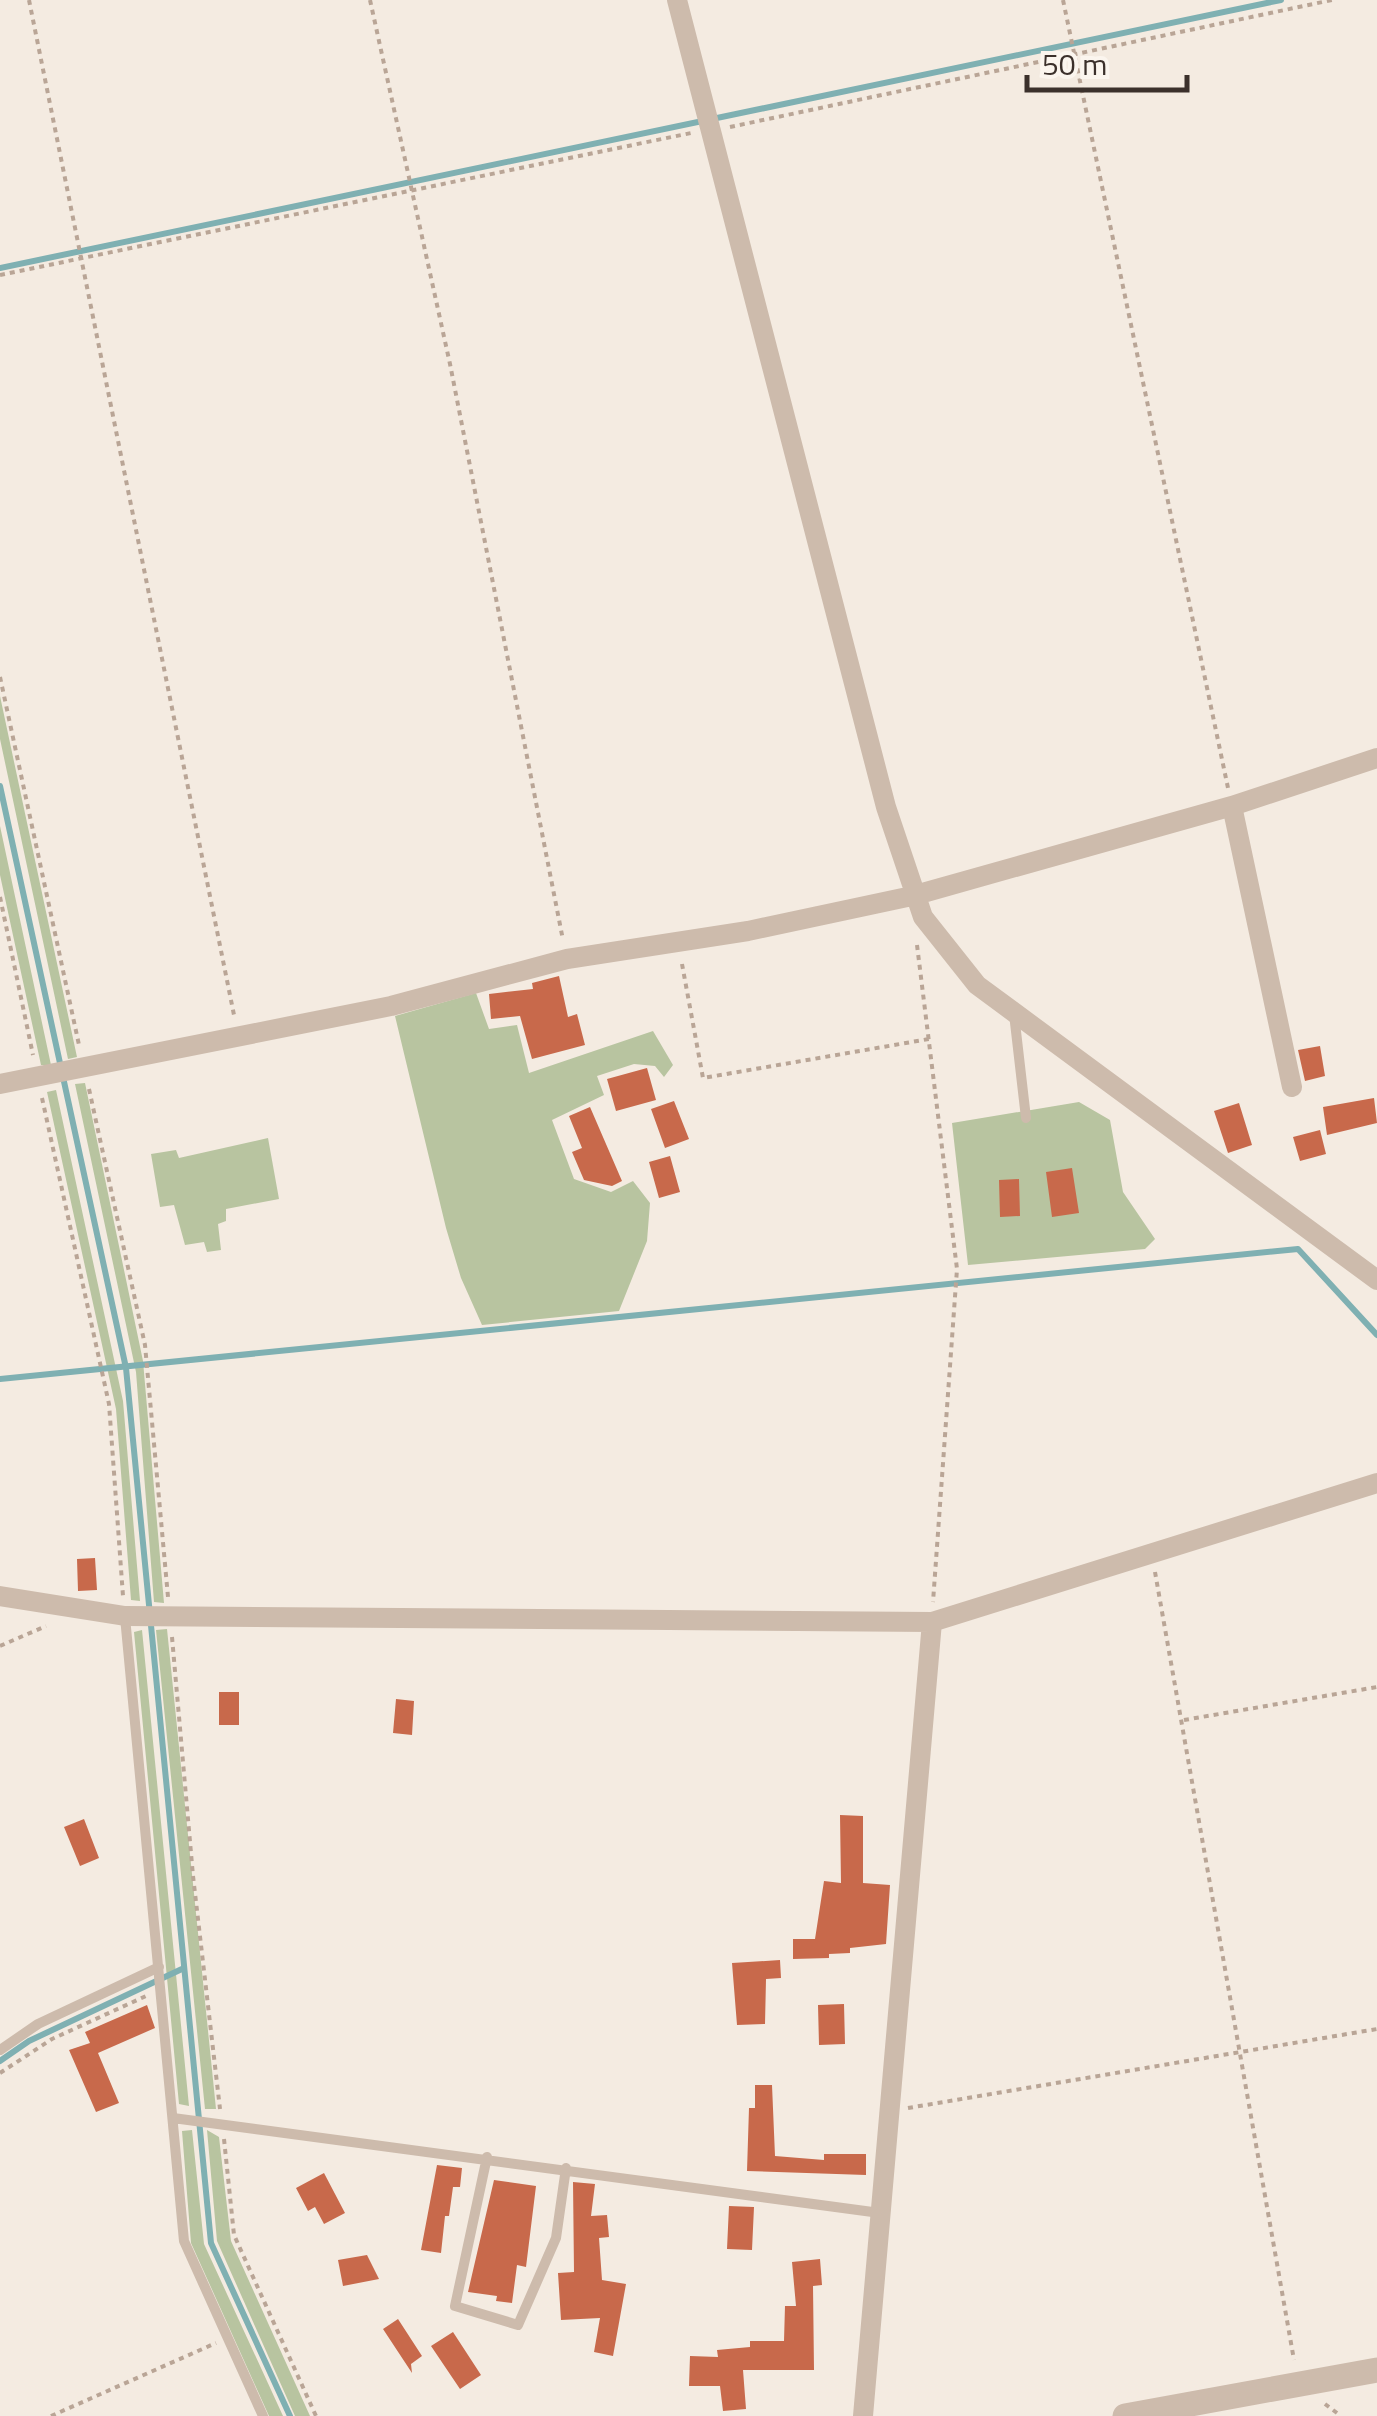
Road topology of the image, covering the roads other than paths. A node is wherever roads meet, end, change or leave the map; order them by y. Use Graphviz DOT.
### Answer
graph roads {
  1 [pos="677,0"];
  2 [pos="1377,758"];
  3 [pos="1232,806"];
  4 [pos="912,896"];
  5 [pos="1013,1011"];
  6 [pos="0,1084"];
  7 [pos="1292,1087"];
  8 [pos="1026,1118"];
  9 [pos="1377,1280"];
  10 [pos="1377,1483"];
  11 [pos="0,1596"];
  12 [pos="124,1616"];
  13 [pos="932,1622"];
  14 [pos="159,1966"];
  15 [pos="0,2050"];
  16 [pos="179,2118"];
  17 [pos="487,2157"];
  18 [pos="566,2168"];
  19 [pos="880,2213"];
  20 [pos="1377,2370"];
  21 [pos="263,2416"];
  22 [pos="863,2416"];
  23 [pos="1125,2416"];
  1 -- 4 [label="street"];
  2 -- 3 [label="street"];
  3 -- 4 [label="street"];
  3 -- 7 [label="street"];
  4 -- 5 [label="street"];
  4 -- 6 [label="street"];
  5 -- 8 [label="lane"];
  5 -- 9 [label="street"];
  10 -- 13 [label="street"];
  11 -- 12 [label="street"];
  12 -- 13 [label="street"];
  12 -- 14 [label="lane"];
  13 -- 19 [label="street"];
  14 -- 15 [label="lane"];
  14 -- 16 [label="lane"];
  16 -- 17 [label="lane"];
  16 -- 21 [label="lane"];
  17 -- 18 [label="lane"];
  17 -- 18 [label="lane"];
  18 -- 19 [label="lane"];
  19 -- 22 [label="street"];
  20 -- 23 [label="street"];
}
